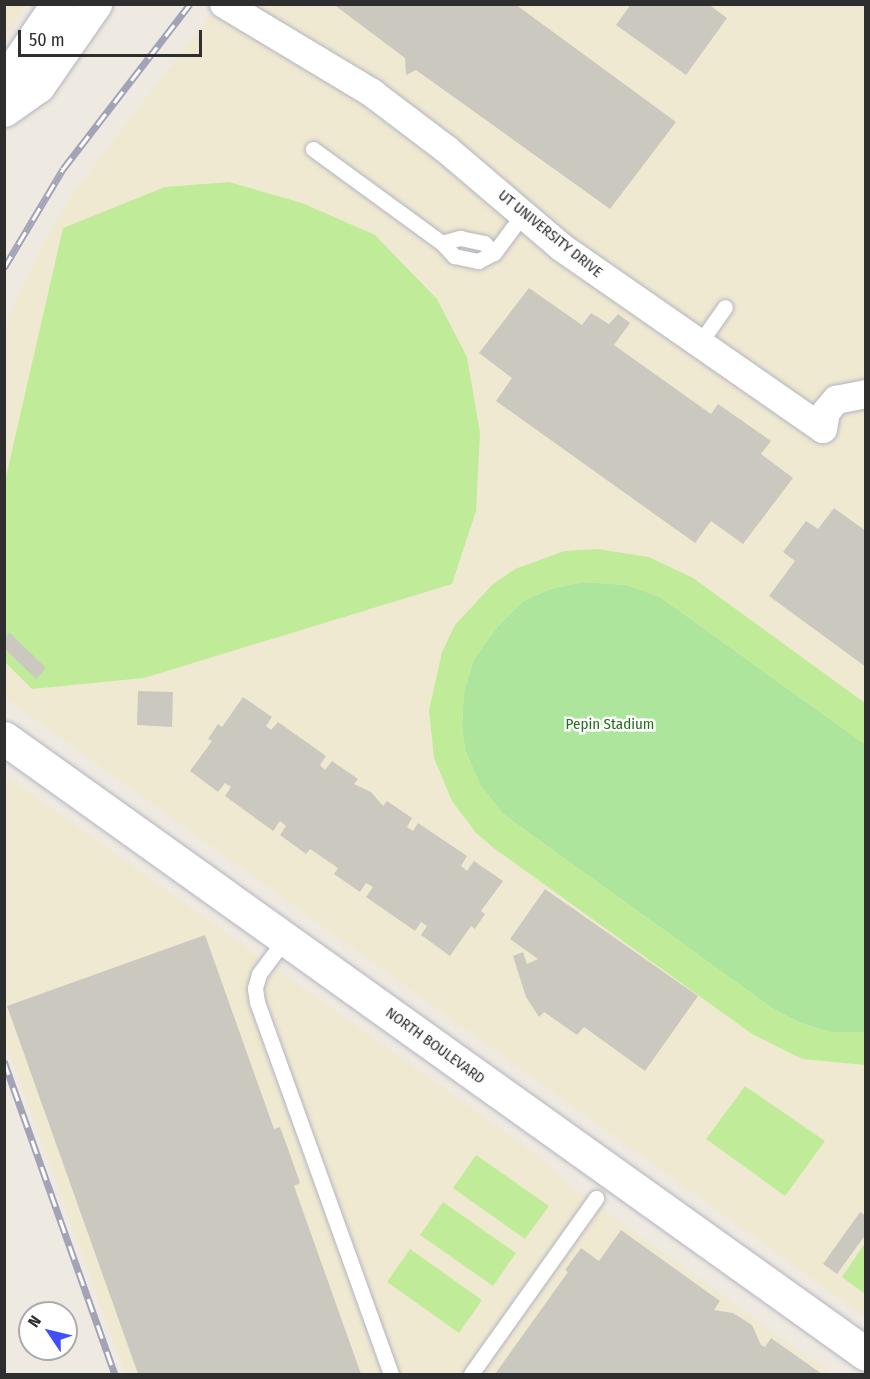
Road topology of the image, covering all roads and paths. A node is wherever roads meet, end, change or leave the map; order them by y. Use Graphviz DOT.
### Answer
graph roads {
  1 [pos="57,4"];
  2 [pos="95,4"];
  3 [pos="224,4"];
  4 [pos="4,108"];
  5 [pos="313,149"];
  6 [pos="523,214"];
  7 [pos="725,307"];
  8 [pos="699,344"];
  9 [pos="866,394"];
  10 [pos="4,738"];
  11 [pos="285,939"];
  12 [pos="596,1198"];
  13 [pos="866,1354"];
  14 [pos="391,1374"];
  15 [pos="471,1374"];
  1 -- 4 [label="street"];
  2 -- 4 [label="street"];
  3 -- 6 [label="street, UT UNIVERSITY DRIVE"];
  5 -- 6 [label="lane"];
  6 -- 8 [label="street, UT UNIVERSITY DRIVE"];
  7 -- 8 [label="lane"];
  8 -- 9 [label="street, UT UNIVERSITY DRIVE"];
  10 -- 11 [label="street, NORTH BOULEVARD"];
  11 -- 13 [label="street, NORTH BOULEVARD"];
  11 -- 14 [label="lane"];
  12 -- 15 [label="lane"];
}
